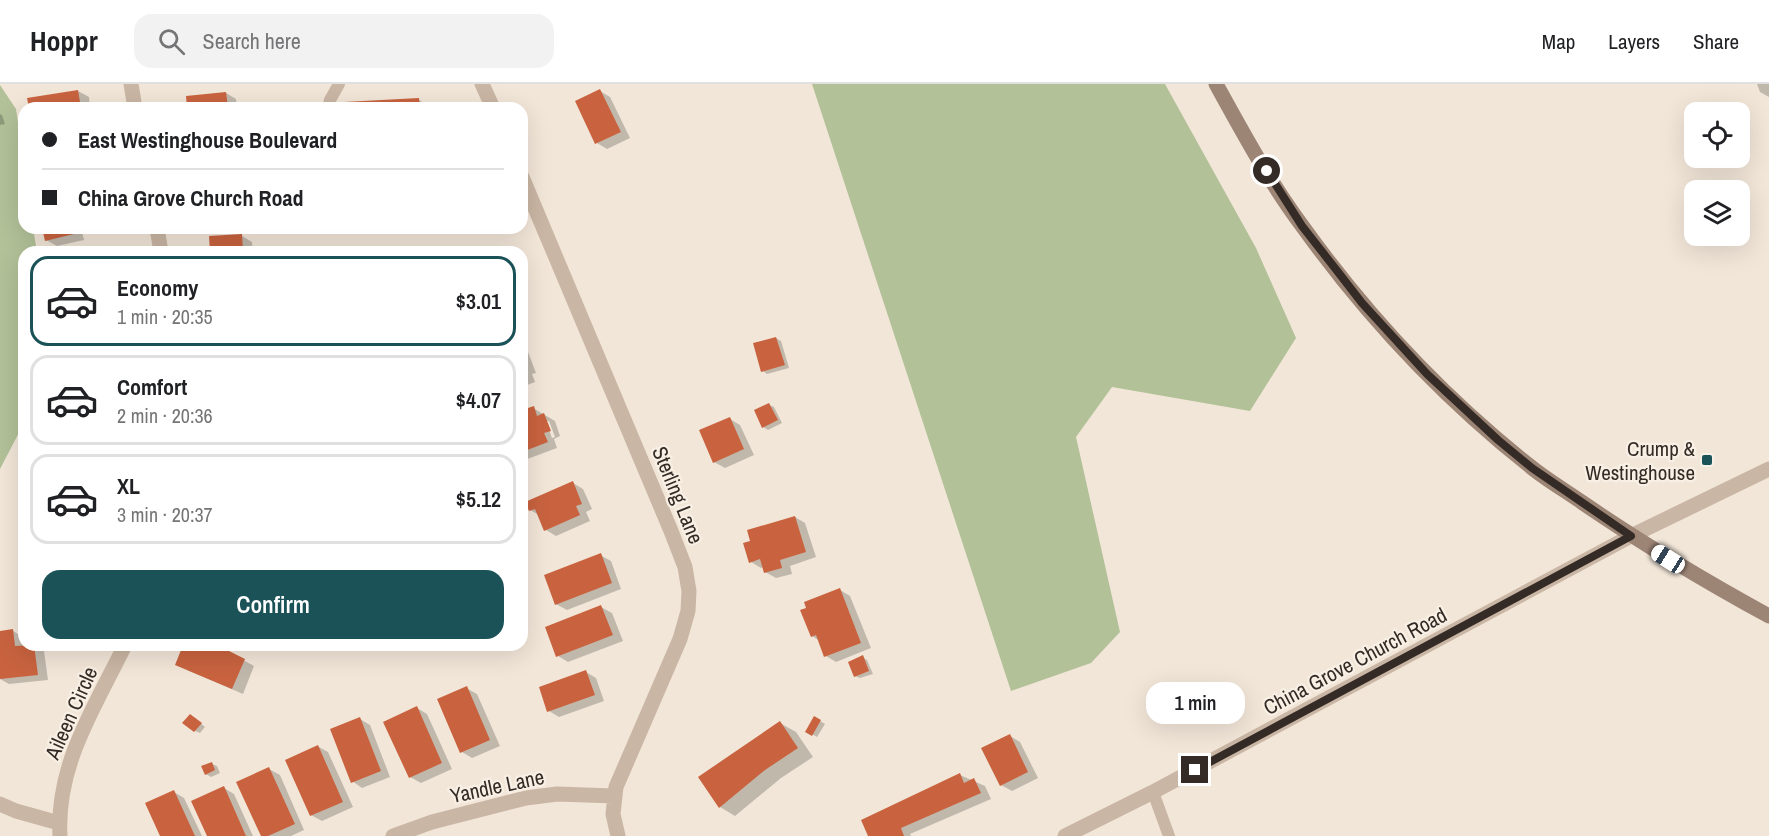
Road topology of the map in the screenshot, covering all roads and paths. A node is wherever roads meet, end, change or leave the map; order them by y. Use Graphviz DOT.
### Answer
graph roads {
  1 [pos="131,84"];
  2 [pos="339,84"];
  3 [pos="483,84"];
  4 [pos="1216,84"];
  5 [pos="134,102"];
  6 [pos="330,102"];
  7 [pos="490,102"];
  8 [pos="528,191"];
  9 [pos="1769,469"];
  10 [pos="1631,536"];
  11 [pos="1769,616"];
  12 [pos="123,651"];
  13 [pos="1153,792"];
  14 [pos="614,796"];
  15 [pos="0,804"];
  16 [pos="59,830"];
  17 [pos="393,836"];
  18 [pos="618,836"];
  19 [pos="1066,836"];
  20 [pos="1169,836"];
  1 -- 5 [label="street"];
  2 -- 6 [label="lane"];
  3 -- 7 [label="street"];
  4 -- 10 [label="main road"];
  8 -- 14 [label="street, Sterling Lane"];
  9 -- 10 [label="street, China Grove Church Road"];
  10 -- 11 [label="main road"];
  10 -- 13 [label="street, China Grove Church Road"];
  12 -- 16 [label="street, Aileen Circle"];
  13 -- 19 [label="street, China Grove Church Road"];
  13 -- 20 [label="lane"];
  14 -- 17 [label="street, Yandle Lane"];
  14 -- 18 [label="street, Sterling Lane"];
  15 -- 16 [label="street"];
}
